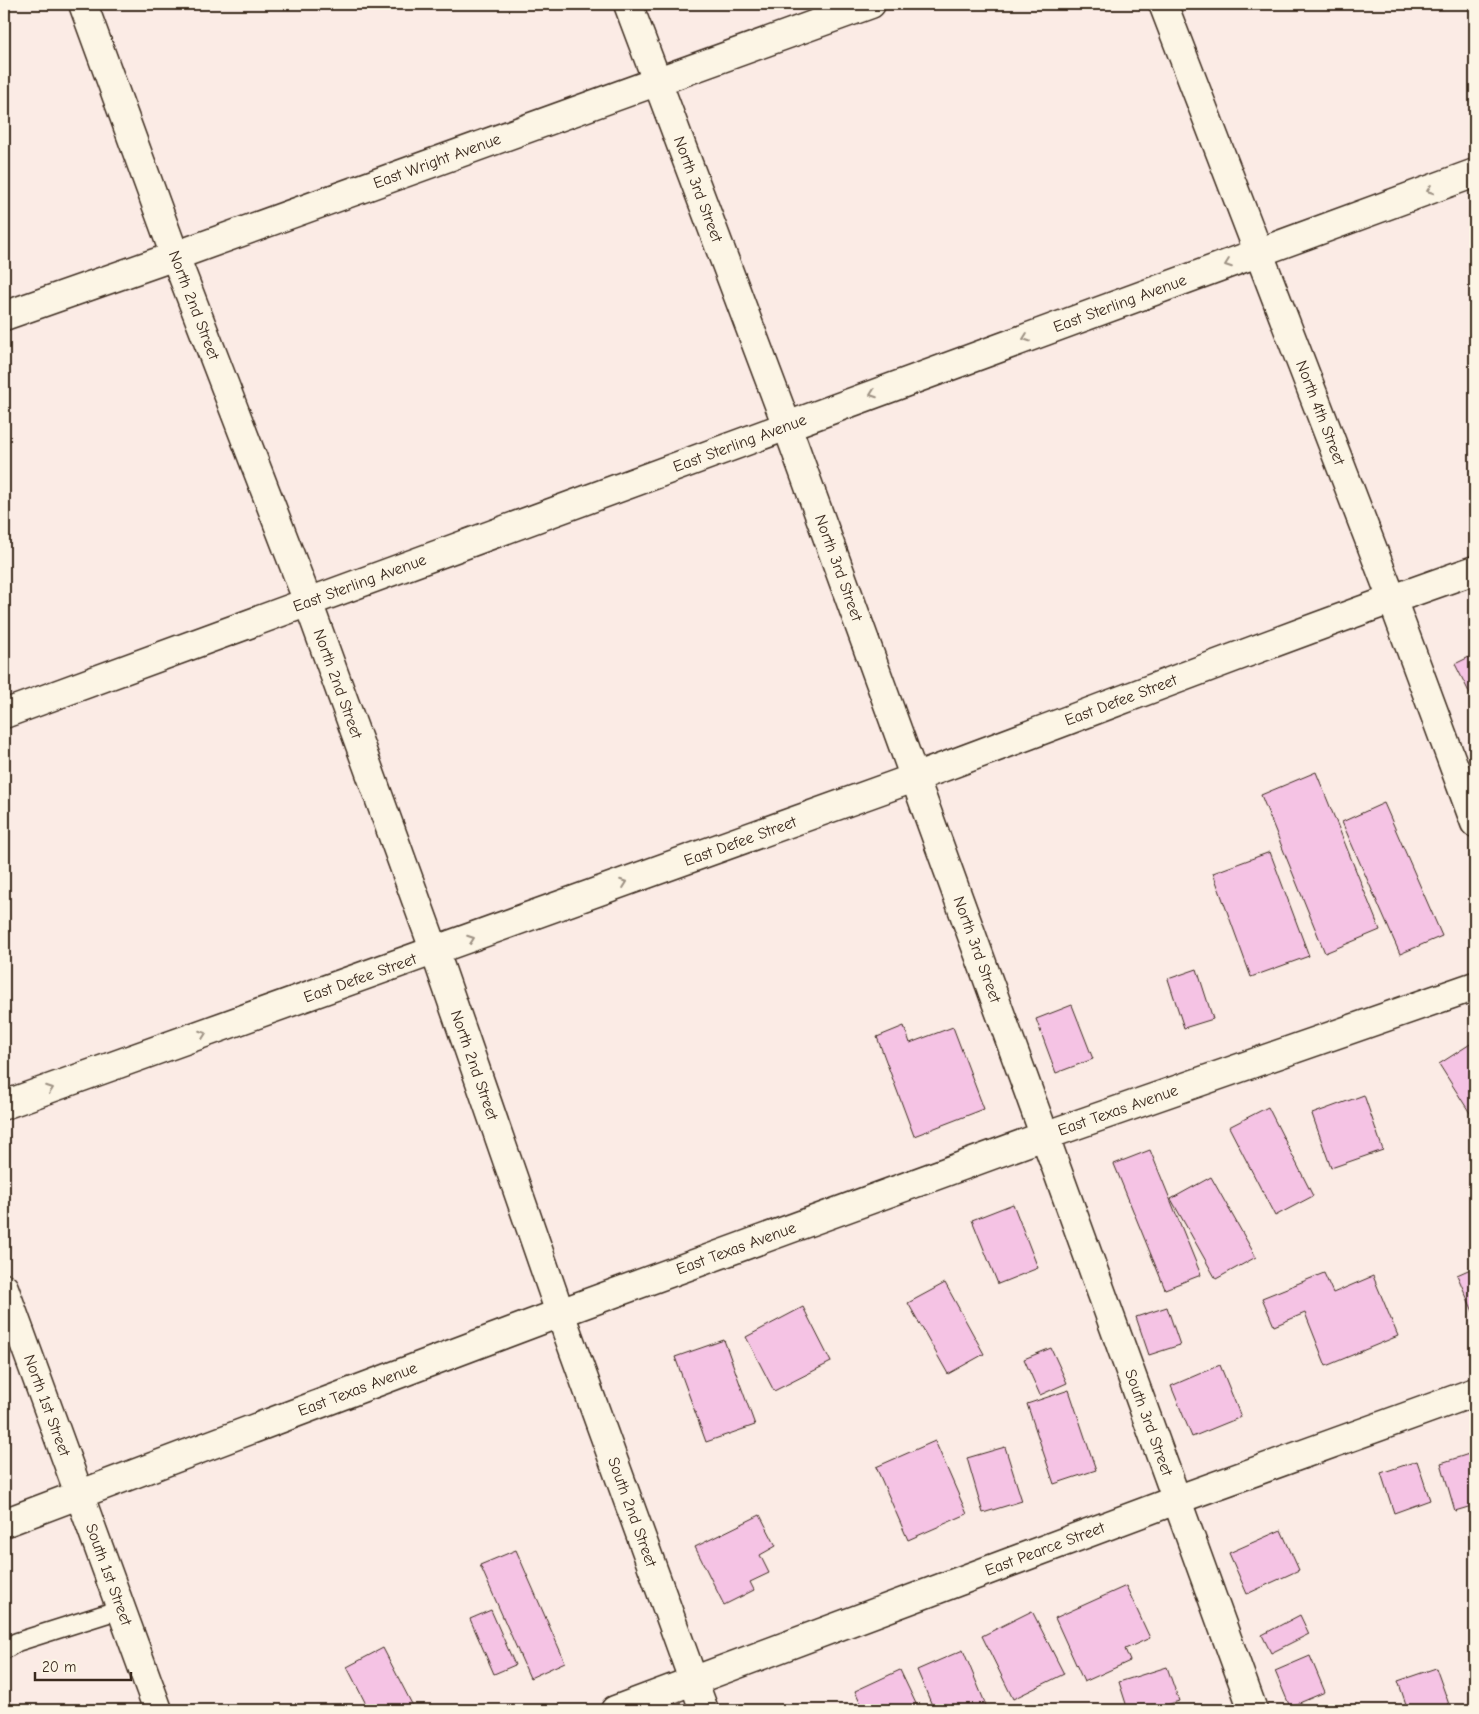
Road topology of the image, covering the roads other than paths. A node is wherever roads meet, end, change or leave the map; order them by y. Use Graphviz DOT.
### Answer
graph roads {
  1 [pos="83,4"];
  2 [pos="628,4"];
  3 [pos="871,4"];
  4 [pos="1163,4"];
  5 [pos="656,82"];
  6 [pos="1475,173"];
  7 [pos="1259,253"];
  8 [pos="175,256"];
  9 [pos="4,316"];
  10 [pos="787,426"];
  11 [pos="1475,570"];
  12 [pos="1392,599"];
  13 [pos="308,602"];
  14 [pos="4,714"];
  15 [pos="915,778"];
  16 [pos="1475,823"];
  17 [pos="435,952"];
  18 [pos="1475,986"];
  19 [pos="4,1105"];
  20 [pos="1044,1136"];
  21 [pos="4,1288"];
  22 [pos="560,1313"];
  23 [pos="1475,1392"];
  24 [pos="80,1495"];
  25 [pos="1176,1500"];
  26 [pos="4,1523"];
  27 [pos="121,1609"];
  28 [pos="4,1650"];
  29 [pos="694,1682"];
  30 [pos="158,1710"];
  31 [pos="614,1710"];
  32 [pos="704,1710"];
  33 [pos="1253,1710"];
  1 -- 8 [label="street, North 2nd Street"];
  2 -- 5 [label="street, North 3rd Street"];
  3 -- 5 [label="street, East Wright Avenue"];
  4 -- 7 [label="street, North 4th Street"];
  5 -- 8 [label="street, East Wright Avenue"];
  5 -- 10 [label="street, North 3rd Street"];
  6 -- 7 [label="street, East Sterling Avenue, one-way"];
  7 -- 10 [label="street, East Sterling Avenue, one-way"];
  7 -- 12 [label="street, North 4th Street"];
  8 -- 9 [label="street, East Wright Avenue"];
  8 -- 13 [label="street, North 2nd Street"];
  10 -- 13 [label="street, East Sterling Avenue"];
  10 -- 15 [label="street, North 3rd Street"];
  11 -- 12 [label="street, East Defee Street"];
  12 -- 15 [label="street, East Defee Street"];
  12 -- 16 [label="street, North 4th Street"];
  13 -- 14 [label="street, East Sterling Avenue"];
  13 -- 17 [label="street, North 2nd Street"];
  17 -- 15 [label="street, East Defee Street, one-way"];
  15 -- 20 [label="street, North 3rd Street"];
  19 -- 17 [label="street, East Defee Street, one-way"];
  17 -- 22 [label="street, North 2nd Street"];
  18 -- 20 [label="street, East Texas Avenue"];
  20 -- 22 [label="street, East Texas Avenue"];
  20 -- 25 [label="street, South 3rd Street"];
  21 -- 24 [label="street, North 1st Street"];
  22 -- 24 [label="street, East Texas Avenue"];
  22 -- 29 [label="street, South 2nd Street"];
  23 -- 25 [label="street, East Pearce Street"];
  24 -- 26 [label="street, East Texas Avenue"];
  24 -- 27 [label="street, South 1st Street"];
  25 -- 29 [label="street, East Pearce Street"];
  25 -- 33 [label="street, South 3rd Street"];
  27 -- 28 [label="lane"];
  27 -- 30 [label="street, South 1st Street"];
  29 -- 31 [label="street, East Pearce Street"];
  29 -- 32 [label="street, South 2nd Street"];
}
